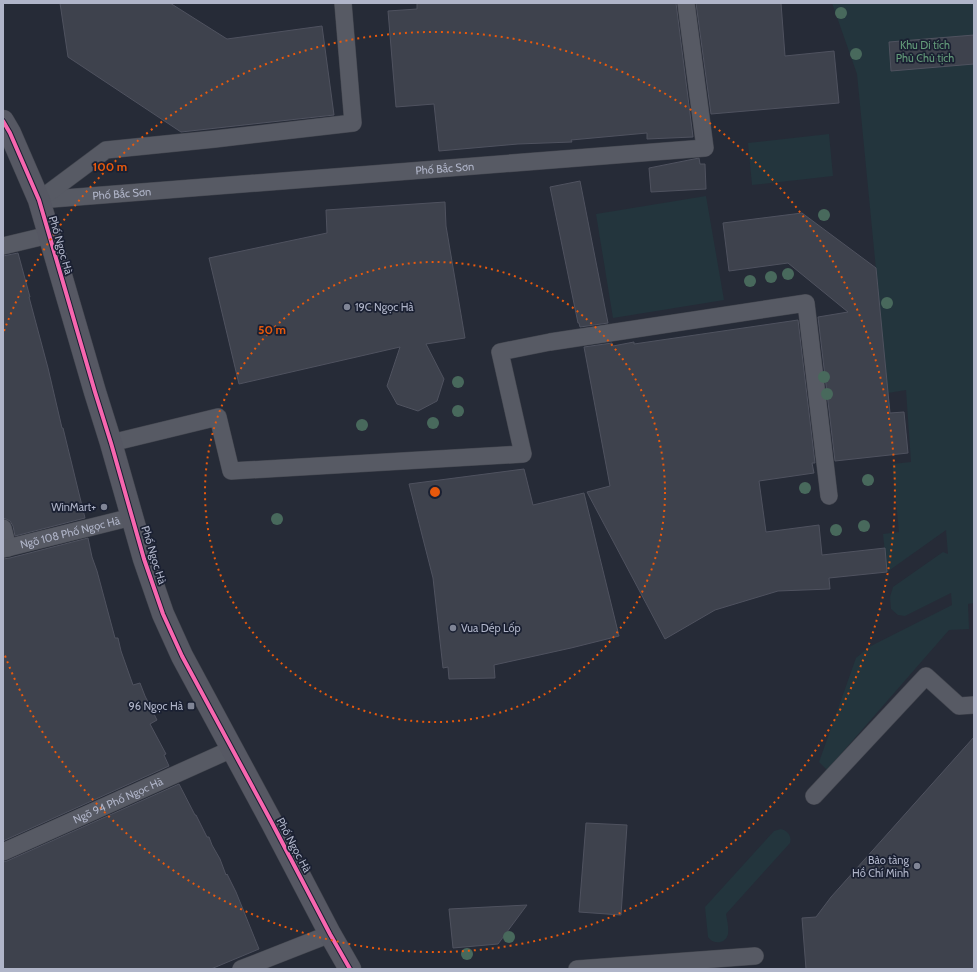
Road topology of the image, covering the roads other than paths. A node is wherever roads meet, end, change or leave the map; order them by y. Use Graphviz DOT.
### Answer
graph roads {
  1 [pos="343,3"];
  2 [pos="686,3"];
  3 [pos="3,121"];
  4 [pos="38,200"];
  5 [pos="49,235"];
  6 [pos="3,246"];
  7 [pos="111,443"];
  8 [pos="829,496"];
  9 [pos="132,517"];
  10 [pos="3,528"];
  11 [pos="6,548"];
  12 [pos="974,705"];
  13 [pos="232,749"];
  14 [pos="814,796"];
  15 [pos="3,852"];
  16 [pos="330,934"];
  17 [pos="755,956"];
  18 [pos="241,969"];
  19 [pos="350,969"];
  20 [pos="577,969"];
  1 -- 4 [label="lane"];
  2 -- 4 [label="lane, Phố Bắc Sơn"];
  3 -- 4 [label="street, Phố Ngọc Hà"];
  4 -- 5 [label="street, Phố Ngọc Hà"];
  5 -- 6 [label="lane"];
  5 -- 7 [label="street, Phố Ngọc Hà"];
  7 -- 8 [label="lane"];
  7 -- 9 [label="street, Phố Ngọc Hà"];
  9 -- 11 [label="lane, Ngõ 108 Phố Ngọc Hà"];
  9 -- 13 [label="street, Phố Ngọc Hà"];
  10 -- 11 [label="lane, Ngõ 108 Phố Ngọc Hà"];
  12 -- 14 [label="lane"];
  13 -- 15 [label="lane, Ngõ 94 Phố Ngọc Hà"];
  13 -- 16 [label="street, Phố Ngọc Hà"];
  16 -- 18 [label="lane"];
  16 -- 19 [label="street, Phố Ngọc Hà"];
  17 -- 20 [label="lane"];
}
